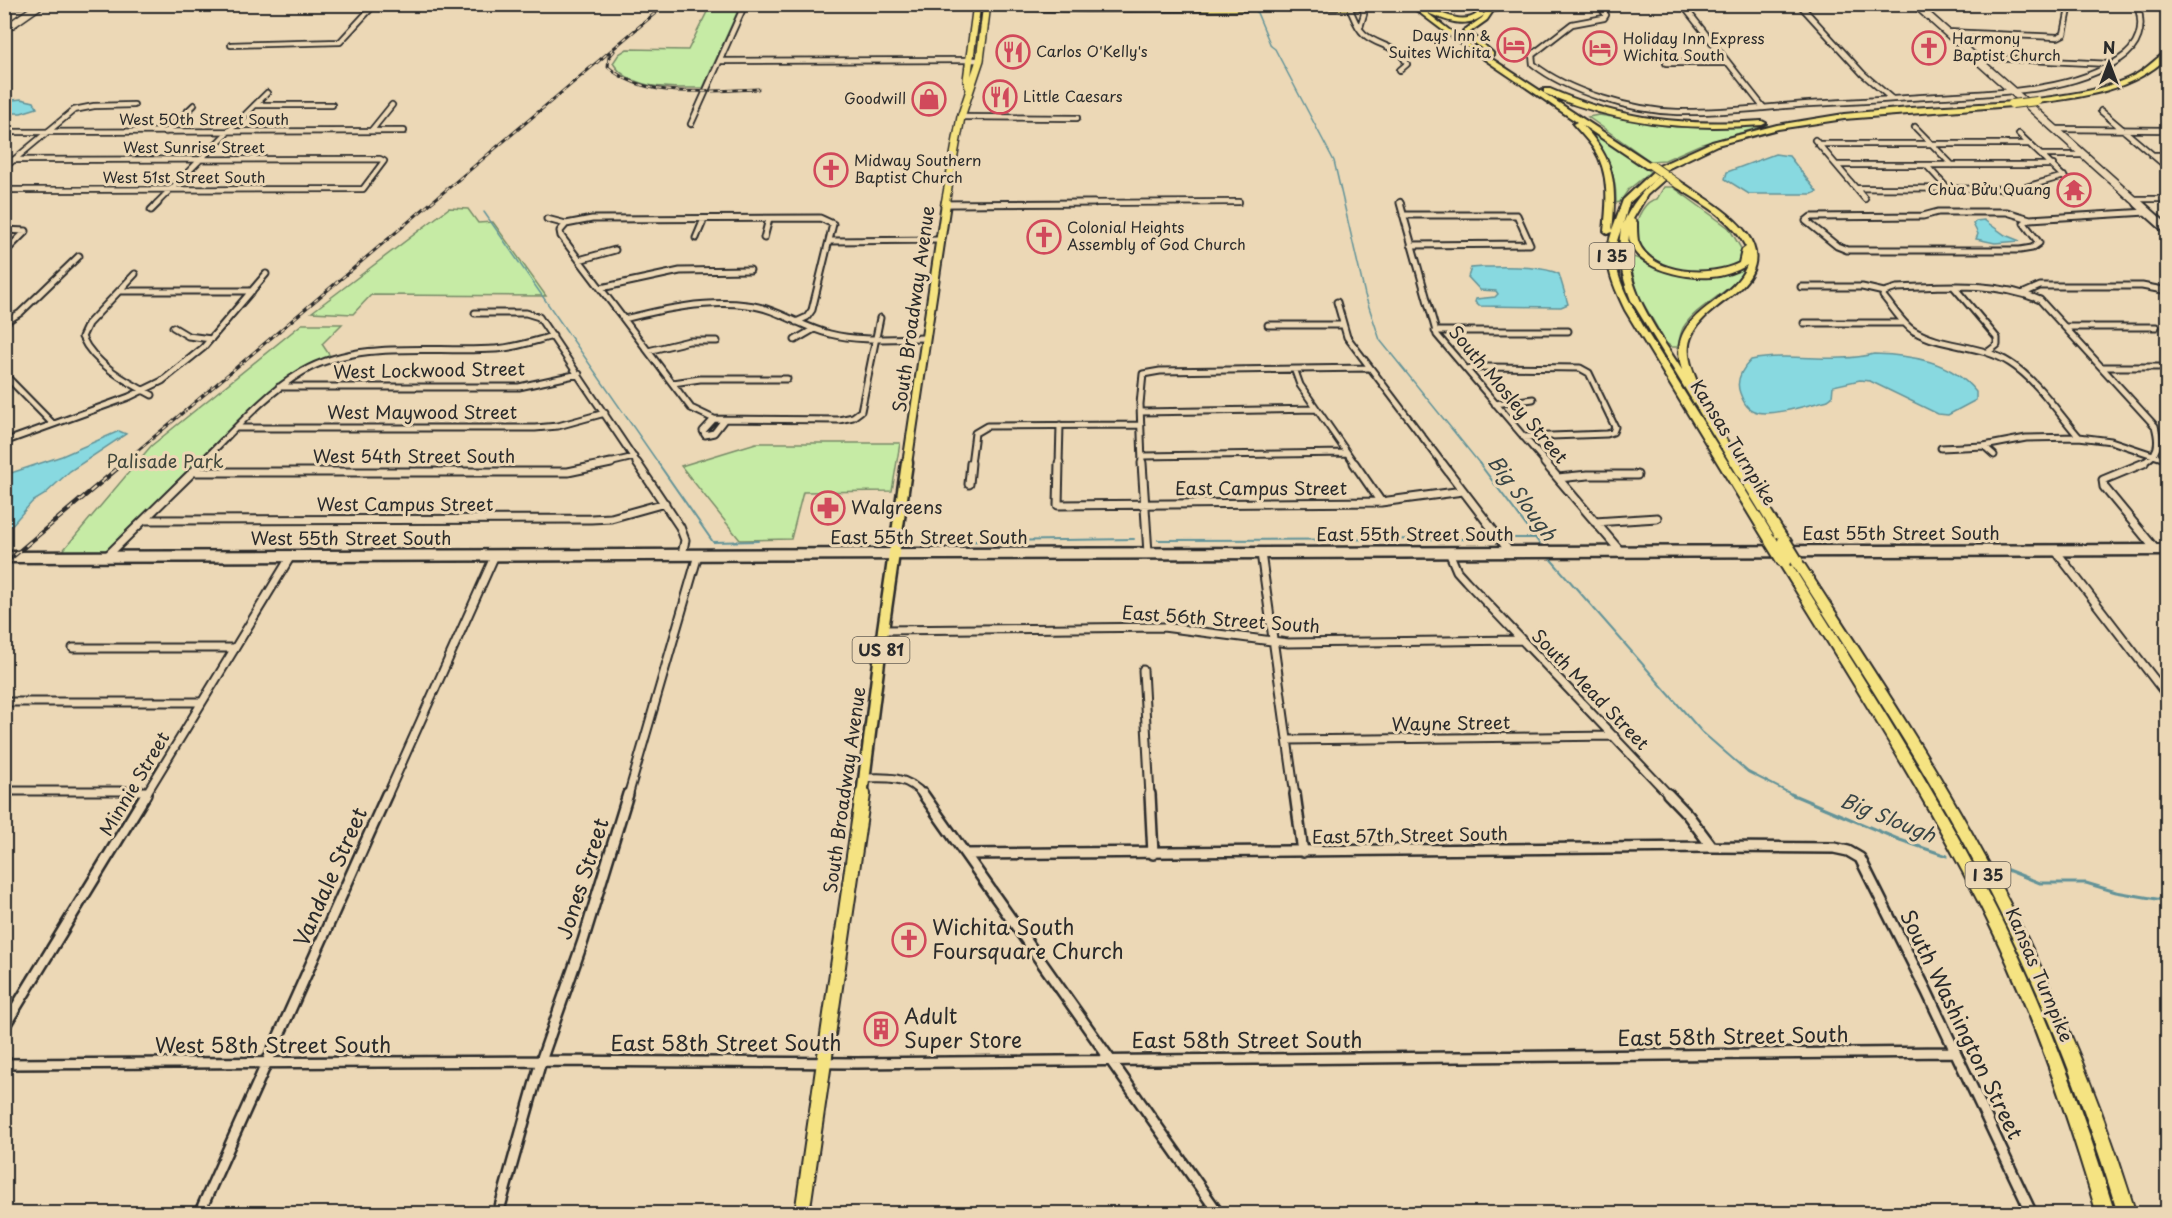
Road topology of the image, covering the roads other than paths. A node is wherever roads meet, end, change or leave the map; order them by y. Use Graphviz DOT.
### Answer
graph roads {
  1 [pos="4,4"];
  2 [pos="21,4"];
  3 [pos="41,4"];
  4 [pos="375,4"];
  5 [pos="746,4"];
  6 [pos="902,4"];
  7 [pos="1066,4"];
  8 [pos="1126,4"];
  9 [pos="1411,4"];
  10 [pos="1525,4"];
  11 [pos="1599,4"];
  12 [pos="1682,4"];
  13 [pos="1798,4"];
  14 [pos="1915,4"];
  15 [pos="977,5"];
  16 [pos="1184,5"];
  17 [pos="1348,5"];
  18 [pos="1362,5"];
  19 [pos="1476,5"];
  20 [pos="1515,5"];
  21 [pos="987,6"];
  22 [pos="1083,6"];
  23 [pos="1244,6"];
  24 [pos="1265,6"];
  25 [pos="1392,6"];
  26 [pos="1444,6"];
  27 [pos="1422,7"];
  28 [pos="2138,8"];
  29 [pos="2069,9"];
  30 [pos="1487,13"];
  31 [pos="1360,27"];
  32 [pos="4,30"];
  33 [pos="1946,32"];
  34 [pos="231,45"];
  35 [pos="2168,53"];
  36 [pos="1492,55"];
  37 [pos="1974,57"];
  38 [pos="971,60"];
  39 [pos="980,60"];
  40 [pos="720,61"];
  41 [pos="1666,63"];
  42 [pos="1728,63"];
  43 [pos="2112,64"];
  44 [pos="2168,64"];
  45 [pos="1401,70"];
  46 [pos="969,87"];
  47 [pos="2012,91"];
  48 [pos="267,93"];
  49 [pos="1548,96"];
  50 [pos="1892,99"];
  51 [pos="2039,103"];
  52 [pos="134,105"];
  53 [pos="194,105"];
  54 [pos="255,105"];
  55 [pos="332,105"];
  56 [pos="392,105"];
  57 [pos="2014,106"];
  58 [pos="1763,107"];
  59 [pos="2101,111"];
  60 [pos="1876,114"];
  61 [pos="961,117"];
  62 [pos="1077,117"];
  63 [pos="691,124"];
  64 [pos="1915,128"];
  65 [pos="2055,129"];
  66 [pos="2122,130"];
  67 [pos="2168,130"];
  68 [pos="370,131"];
  69 [pos="404,131"];
  70 [pos="4,132"];
  71 [pos="47,132"];
  72 [pos="166,132"];
  73 [pos="229,132"];
  74 [pos="2019,134"];
  75 [pos="1931,144"];
  76 [pos="2030,144"];
  77 [pos="2042,155"];
  78 [pos="2084,155"];
  79 [pos="2152,155"];
  80 [pos="2168,155"];
  81 [pos="4,160"];
  82 [pos="13,160"];
  83 [pos="201,160"];
  84 [pos="1837,165"];
  85 [pos="1927,165"];
  86 [pos="1952,165"];
  87 [pos="2053,165"];
  88 [pos="4,168"];
  89 [pos="2168,168"];
  90 [pos="2064,176"];
  91 [pos="2070,182"];
  92 [pos="1654,184"];
  93 [pos="1677,184"];
  94 [pos="1856,188"];
  95 [pos="363,189"];
  96 [pos="1948,189"];
  97 [pos="4,190"];
  98 [pos="172,190"];
  99 [pos="1865,199"];
  100 [pos="2132,199"];
  101 [pos="2168,199"];
  102 [pos="1239,202"];
  103 [pos="1400,202"];
  104 [pos="946,204"];
  105 [pos="151,210"];
  106 [pos="2147,212"];
  107 [pos="1403,215"];
  108 [pos="548,219"];
  109 [pos="704,219"];
  110 [pos="770,219"];
  111 [pos="2030,219"];
  112 [pos="566,224"];
  113 [pos="4,230"];
  114 [pos="2168,231"];
  115 [pos="696,238"];
  116 [pos="764,238"];
  117 [pos="940,240"];
  118 [pos="831,241"];
  119 [pos="1411,245"];
  120 [pos="615,250"];
  121 [pos="4,253"];
  122 [pos="78,256"];
  123 [pos="1612,258"];
  124 [pos="579,260"];
  125 [pos="750,270"];
  126 [pos="135,274"];
  127 [pos="266,274"];
  128 [pos="1801,287"];
  129 [pos="1954,287"];
  130 [pos="601,288"];
  131 [pos="119,291"];
  132 [pos="252,291"];
  133 [pos="2168,291"];
  134 [pos="1884,292"];
  135 [pos="2024,293"];
  136 [pos="1337,302"];
  137 [pos="475,313"];
  138 [pos="880,318"];
  139 [pos="624,319"];
  140 [pos="796,322"];
  141 [pos="4,323"];
  142 [pos="1804,323"];
  143 [pos="1904,323"];
  144 [pos="1268,325"];
  145 [pos="1342,325"];
  146 [pos="173,327"];
  147 [pos="2066,327"];
  148 [pos="2156,327"];
  149 [pos="814,330"];
  150 [pos="1435,331"];
  151 [pos="1568,331"];
  152 [pos="553,336"];
  153 [pos="876,338"];
  154 [pos="211,339"];
  155 [pos="926,339"];
  156 [pos="795,340"];
  157 [pos="717,341"];
  158 [pos="648,351"];
  159 [pos="1988,352"];
  160 [pos="2102,367"];
  161 [pos="2159,367"];
  162 [pos="1369,368"];
  163 [pos="1466,369"];
  164 [pos="1295,371"];
  165 [pos="4,374"];
  166 [pos="579,374"];
  167 [pos="787,379"];
  168 [pos="673,383"];
  169 [pos="279,387"];
  170 [pos="144,391"];
  171 [pos="152,395"];
  172 [pos="1533,399"];
  173 [pos="1495,404"];
  174 [pos="1316,409"];
  175 [pos="1141,412"];
  176 [pos="605,413"];
  177 [pos="714,419"];
  178 [pos="724,420"];
  179 [pos="53,424"];
  180 [pos="1060,425"];
  181 [pos="1141,425"];
  182 [pos="1713,426"];
  183 [pos="236,428"];
  184 [pos="1523,437"];
  185 [pos="2079,438"];
  186 [pos="4,442"];
  187 [pos="1984,446"];
  188 [pos="1941,448"];
  189 [pos="1346,453"];
  190 [pos="1994,455"];
  191 [pos="1143,456"];
  192 [pos="2155,456"];
  193 [pos="634,457"];
  194 [pos="2168,460"];
  195 [pos="192,472"];
  196 [pos="1637,475"];
  197 [pos="1558,478"];
  198 [pos="969,484"];
  199 [pos="1464,491"];
  200 [pos="1381,502"];
  201 [pos="664,503"];
  202 [pos="1145,504"];
  203 [pos="1657,518"];
  204 [pos="144,520"];
  205 [pos="1595,522"];
  206 [pos="2055,550"];
  207 [pos="2162,550"];
  208 [pos="1513,551"];
  209 [pos="1449,552"];
  210 [pos="1621,552"];
  211 [pos="1148,553"];
  212 [pos="1261,553"];
  213 [pos="495,555"];
  214 [pos="682,555"];
  215 [pos="698,555"];
  216 [pos="894,555"];
  217 [pos="107,556"];
  218 [pos="291,556"];
  219 [pos="4,557"];
  220 [pos="1790,562"];
  221 [pos="883,630"];
  222 [pos="1521,640"];
  223 [pos="1273,642"];
  224 [pos="74,648"];
  225 [pos="235,648"];
  226 [pos="1143,670"];
  227 [pos="2168,697"];
  228 [pos="4,702"];
  229 [pos="202,702"];
  230 [pos="1614,736"];
  231 [pos="1288,740"];
  232 [pos="865,778"];
  233 [pos="4,791"];
  234 [pos="148,791"];
  235 [pos="1712,848"];
  236 [pos="1303,852"];
  237 [pos="966,854"];
  238 [pos="1153,854"];
  239 [pos="1854,854"];
  240 [pos="4,1027"];
  241 [pos="1954,1052"];
  242 [pos="1109,1059"];
  243 [pos="541,1061"];
  244 [pos="823,1062"];
  245 [pos="267,1063"];
  246 [pos="4,1064"];
  247 [pos="199,1214"];
  248 [pos="498,1214"];
  249 [pos="802,1214"];
  250 [pos="1219,1214"];
  251 [pos="2032,1214"];
  252 [pos="2106,1214"];
  253 [pos="2127,1214"];
  1 -- 2 [label="street"];
  3 -- 32 [label="street"];
  4 -- 34 [label="street"];
  5 -- 40 [label="street"];
  6 -- 15 [label="street"];
  7 -- 22 [label="main road"];
  8 -- 22 [label="main road"];
  9 -- 49 [label="highway"];
  10 -- 20 [label="street"];
  11 -- 58 [label="street"];
  12 -- 42 [label="street"];
  13 -- 50 [label="street"];
  14 -- 33 [label="street"];
  15 -- 21 [label="main road"];
  15 -- 38 [label="main road, South Broadway Avenue / US 81"];
  16 -- 22 [label="main road"];
  16 -- 23 [label="main road"];
  17 -- 18 [label="main road"];
  17 -- 24 [label="main road"];
  17 -- 31 [label="street"];
  18 -- 25 [label="main road"];
  18 -- 31 [label="street"];
  19 -- 20 [label="street"];
  19 -- 26 [label="main road"];
  19 -- 30 [label="highway"];
  20 -- 30 [label="highway"];
  21 -- 22 [label="main road"];
  21 -- 39 [label="main road, South Broadway Avenue / US 81"];
  23 -- 24 [label="main road"];
  25 -- 26 [label="main road, bridge"];
  26 -- 27 [label="highway"];
  27 -- 36 [label="highway"];
  28 -- 43 [label="street"];
  29 -- 33 [label="street"];
  30 -- 36 [label="highway"];
  31 -- 45 [label="street"];
  33 -- 37 [label="street"];
  35 -- 51 [label="highway, Kansas Turnpike / I 35"];
  36 -- 49 [label="highway"];
  37 -- 43 [label="street"];
  37 -- 47 [label="street"];
  38 -- 39 [label="street"];
  38 -- 40 [label="street"];
  38 -- 46 [label="main road, South Broadway Avenue / US 81"];
  39 -- 46 [label="main road, South Broadway Avenue / US 81"];
  40 -- 63 [label="street"];
  41 -- 42 [label="street"];
  42 -- 58 [label="street"];
  43 -- 47 [label="street"];
  44 -- 51 [label="highway, Kansas Turnpike / I 35"];
  46 -- 61 [label="main road, South Broadway Avenue / US 81"];
  47 -- 50 [label="street"];
  47 -- 65 [label="street"];
  48 -- 54 [label="street"];
  49 -- 60 [label="highway"];
  49 -- 93 [label="highway, bridge"];
  49 -- 123 [label="highway"];
  50 -- 58 [label="street"];
  51 -- 57 [label="highway, Kansas Turnpike / I 35, bridge"];
  52 -- 71 [label="street"];
  53 -- 72 [label="street"];
  54 -- 55 [label="street"];
  54 -- 73 [label="street"];
  56 -- 68 [label="street"];
  57 -- 60 [label="highway, Kansas Turnpike / I 35"];
  57 -- 92 [label="highway, Kansas Turnpike / I 35"];
  59 -- 66 [label="street"];
  60 -- 123 [label="highway, Kansas Turnpike / I 35"];
  61 -- 62 [label="street"];
  61 -- 104 [label="main road, South Broadway Avenue / US 81"];
  64 -- 75 [label="street"];
  65 -- 66 [label="street"];
  65 -- 78 [label="street"];
  66 -- 67 [label="street"];
  66 -- 79 [label="street"];
  68 -- 69 [label="street, West 50th Street South"];
  68 -- 73 [label="street, West 50th Street South"];
  70 -- 71 [label="street, West 50th Street South"];
  71 -- 72 [label="street, West 50th Street South"];
  71 -- 82 [label="street"];
  72 -- 73 [label="street, West 50th Street South"];
  73 -- 83 [label="street"];
  74 -- 76 [label="street"];
  75 -- 76 [label="street"];
  75 -- 84 [label="street"];
  75 -- 86 [label="street"];
  76 -- 77 [label="street"];
  77 -- 78 [label="street"];
  77 -- 87 [label="street"];
  78 -- 100 [label="street"];
  79 -- 80 [label="street"];
  79 -- 89 [label="street"];
  81 -- 82 [label="street, West Sunrise Street"];
  82 -- 83 [label="street, West Sunrise Street"];
  82 -- 88 [label="street"];
  83 -- 95 [label="street, West Sunrise Street"];
  83 -- 98 [label="street"];
  84 -- 85 [label="street"];
  84 -- 94 [label="street"];
  85 -- 86 [label="street"];
  85 -- 96 [label="street"];
  86 -- 87 [label="street"];
  87 -- 90 [label="street"];
  90 -- 91 [label="street"];
  90 -- 96 [label="street"];
  92 -- 93 [label="highway"];
  92 -- 182 [label="highway, Kansas Turnpike / I 35"];
  93 -- 182 [label="highway"];
  94 -- 96 [label="street"];
  94 -- 99 [label="street"];
  95 -- 98 [label="street, West 51st Street South"];
  97 -- 98 [label="street, West 51st Street South"];
  98 -- 105 [label="street"];
  100 -- 101 [label="street"];
  100 -- 106 [label="street"];
  102 -- 104 [label="street"];
  103 -- 107 [label="street, South Mosley Street"];
  104 -- 117 [label="main road, South Broadway Avenue / US 81"];
  106 -- 111 [label="street"];
  106 -- 114 [label="street"];
  107 -- 119 [label="street, South Mosley Street"];
  107 -- 119 [label="street"];
  108 -- 112 [label="street"];
  109 -- 110 [label="street"];
  109 -- 112 [label="street"];
  109 -- 115 [label="street"];
  110 -- 116 [label="street"];
  110 -- 118 [label="street"];
  111 -- 111 [label="street"];
  112 -- 124 [label="street"];
  113 -- 121 [label="street"];
  117 -- 118 [label="street"];
  117 -- 155 [label="main road, South Broadway Avenue / US 81"];
  118 -- 140 [label="street"];
  119 -- 150 [label="street, South Mosley Street"];
  120 -- 124 [label="street"];
  122 -- 141 [label="street"];
  123 -- 220 [label="highway, Kansas Turnpike / I 35, bridge"];
  124 -- 130 [label="street"];
  125 -- 130 [label="street"];
  126 -- 131 [label="street"];
  127 -- 132 [label="street"];
  128 -- 134 [label="street"];
  129 -- 134 [label="street"];
  129 -- 135 [label="street"];
  129 -- 159 [label="street"];
  130 -- 139 [label="street"];
  131 -- 132 [label="street"];
  131 -- 170 [label="street"];
  132 -- 154 [label="street"];
  133 -- 135 [label="street"];
  134 -- 143 [label="street"];
  135 -- 147 [label="street"];
  136 -- 145 [label="street"];
  137 -- 152 [label="street"];
  138 -- 153 [label="street"];
  139 -- 140 [label="street"];
  139 -- 158 [label="street"];
  140 -- 149 [label="street"];
  142 -- 143 [label="street"];
  143 -- 159 [label="street"];
  144 -- 145 [label="street"];
  145 -- 162 [label="street"];
  146 -- 154 [label="street"];
  147 -- 148 [label="street"];
  147 -- 160 [label="street"];
  149 -- 153 [label="street"];
  149 -- 156 [label="street"];
  150 -- 151 [label="street"];
  150 -- 163 [label="street, South Mosley Street"];
  152 -- 166 [label="street"];
  152 -- 169 [label="street"];
  153 -- 155 [label="street"];
  153 -- 178 [label="street"];
  154 -- 170 [label="street"];
  155 -- 216 [label="main road, South Broadway Avenue / US 81"];
  157 -- 158 [label="street"];
  158 -- 168 [label="street"];
  159 -- 185 [label="street"];
  160 -- 161 [label="street"];
  160 -- 192 [label="street"];
  162 -- 164 [label="street"];
  162 -- 199 [label="street"];
  163 -- 173 [label="street, South Mosley Street"];
  163 -- 184 [label="street"];
  164 -- 174 [label="street"];
  164 -- 175 [label="street"];
  165 -- 179 [label="street"];
  166 -- 169 [label="street, West Lockwood Street"];
  166 -- 176 [label="street"];
  167 -- 168 [label="street"];
  168 -- 177 [label="street"];
  169 -- 183 [label="street"];
  170 -- 171 [label="street"];
  170 -- 179 [label="street"];
  172 -- 173 [label="street"];
  173 -- 184 [label="street, South Mosley Street"];
  174 -- 175 [label="street"];
  174 -- 189 [label="street"];
  175 -- 181 [label="street"];
  176 -- 183 [label="street, West Maywood Street"];
  176 -- 193 [label="street"];
  177 -- 178 [label="street"];
  177 -- 178 [label="street"];
  179 -- 186 [label="street"];
  180 -- 181 [label="street"];
  180 -- 198 [label="street"];
  180 -- 202 [label="street, East Campus Street"];
  181 -- 191 [label="street"];
  182 -- 220 [label="highway, Kansas Turnpike / I 35, bridge"];
  183 -- 195 [label="street"];
  184 -- 197 [label="street, South Mosley Street"];
  185 -- 187 [label="street"];
  185 -- 192 [label="street"];
  187 -- 188 [label="street"];
  187 -- 190 [label="street"];
  189 -- 191 [label="street"];
  189 -- 200 [label="street"];
  191 -- 202 [label="street"];
  192 -- 194 [label="street"];
  192 -- 207 [label="street"];
  193 -- 195 [label="street, West 54th Street South"];
  193 -- 201 [label="street"];
  195 -- 204 [label="street"];
  196 -- 197 [label="street"];
  197 -- 205 [label="street, South Mosley Street"];
  199 -- 200 [label="street, East Campus Street"];
  199 -- 208 [label="street"];
  200 -- 202 [label="street, East Campus Street"];
  201 -- 204 [label="street, West Campus Street"];
  201 -- 214 [label="street"];
  202 -- 211 [label="street"];
  203 -- 205 [label="street"];
  204 -- 217 [label="street"];
  205 -- 210 [label="street, South Mosley Street"];
  206 -- 207 [label="street, East 55th Street South"];
  206 -- 210 [label="street, East 55th Street South"];
  206 -- 227 [label="street"];
  208 -- 209 [label="street, East 55th Street South"];
  208 -- 210 [label="street, East 55th Street South"];
  209 -- 212 [label="street, East 55th Street South"];
  209 -- 222 [label="street, South Mead Street"];
  211 -- 212 [label="street, East 55th Street South"];
  211 -- 216 [label="street, East 55th Street South"];
  212 -- 223 [label="street"];
  213 -- 214 [label="street, West 55th Street South"];
  213 -- 218 [label="street, West 55th Street South"];
  213 -- 245 [label="street, Vandale Street"];
  214 -- 215 [label="street, West 55th Street South"];
  215 -- 216 [label="street, East 55th Street South"];
  215 -- 243 [label="street, Jones Street"];
  216 -- 221 [label="main road, South Broadway Avenue / US 81"];
  217 -- 218 [label="street, West 55th Street South"];
  217 -- 219 [label="street, West 55th Street South"];
  218 -- 225 [label="street, Minnie Street"];
  220 -- 252 [label="highway, Kansas Turnpike / I 35"];
  220 -- 253 [label="highway, Kansas Turnpike / I 35"];
  221 -- 223 [label="street, East 56th Street South"];
  221 -- 232 [label="main road, South Broadway Avenue / US 81"];
  222 -- 223 [label="street, East 56th Street South"];
  222 -- 230 [label="street, South Mead Street"];
  223 -- 231 [label="street"];
  224 -- 225 [label="street"];
  225 -- 229 [label="street, Minnie Street"];
  226 -- 238 [label="street"];
  228 -- 229 [label="street"];
  229 -- 234 [label="street, Minnie Street"];
  230 -- 231 [label="street, Wayne Street"];
  230 -- 235 [label="street, South Mead Street"];
  231 -- 236 [label="street"];
  232 -- 237 [label="street"];
  232 -- 244 [label="main road, South Broadway Avenue / US 81"];
  233 -- 234 [label="street"];
  234 -- 240 [label="street, Minnie Street"];
  235 -- 236 [label="street, East 57th Street South"];
  235 -- 239 [label="street, East 57th Street South"];
  236 -- 238 [label="street, East 57th Street South"];
  237 -- 238 [label="street, East 57th Street South"];
  237 -- 242 [label="street"];
  239 -- 241 [label="street, South Washington Street"];
  241 -- 242 [label="street, East 58th Street South"];
  241 -- 251 [label="street, South Washington Street"];
  242 -- 244 [label="street, East 58th Street South"];
  242 -- 250 [label="street"];
  243 -- 244 [label="street, East 58th Street South"];
  243 -- 245 [label="street, West 58th Street South"];
  243 -- 248 [label="street, Jones Street"];
  244 -- 249 [label="main road, South Broadway Avenue / US 81"];
  245 -- 246 [label="street, West 58th Street South"];
  245 -- 247 [label="street, Vandale Street"];
}
